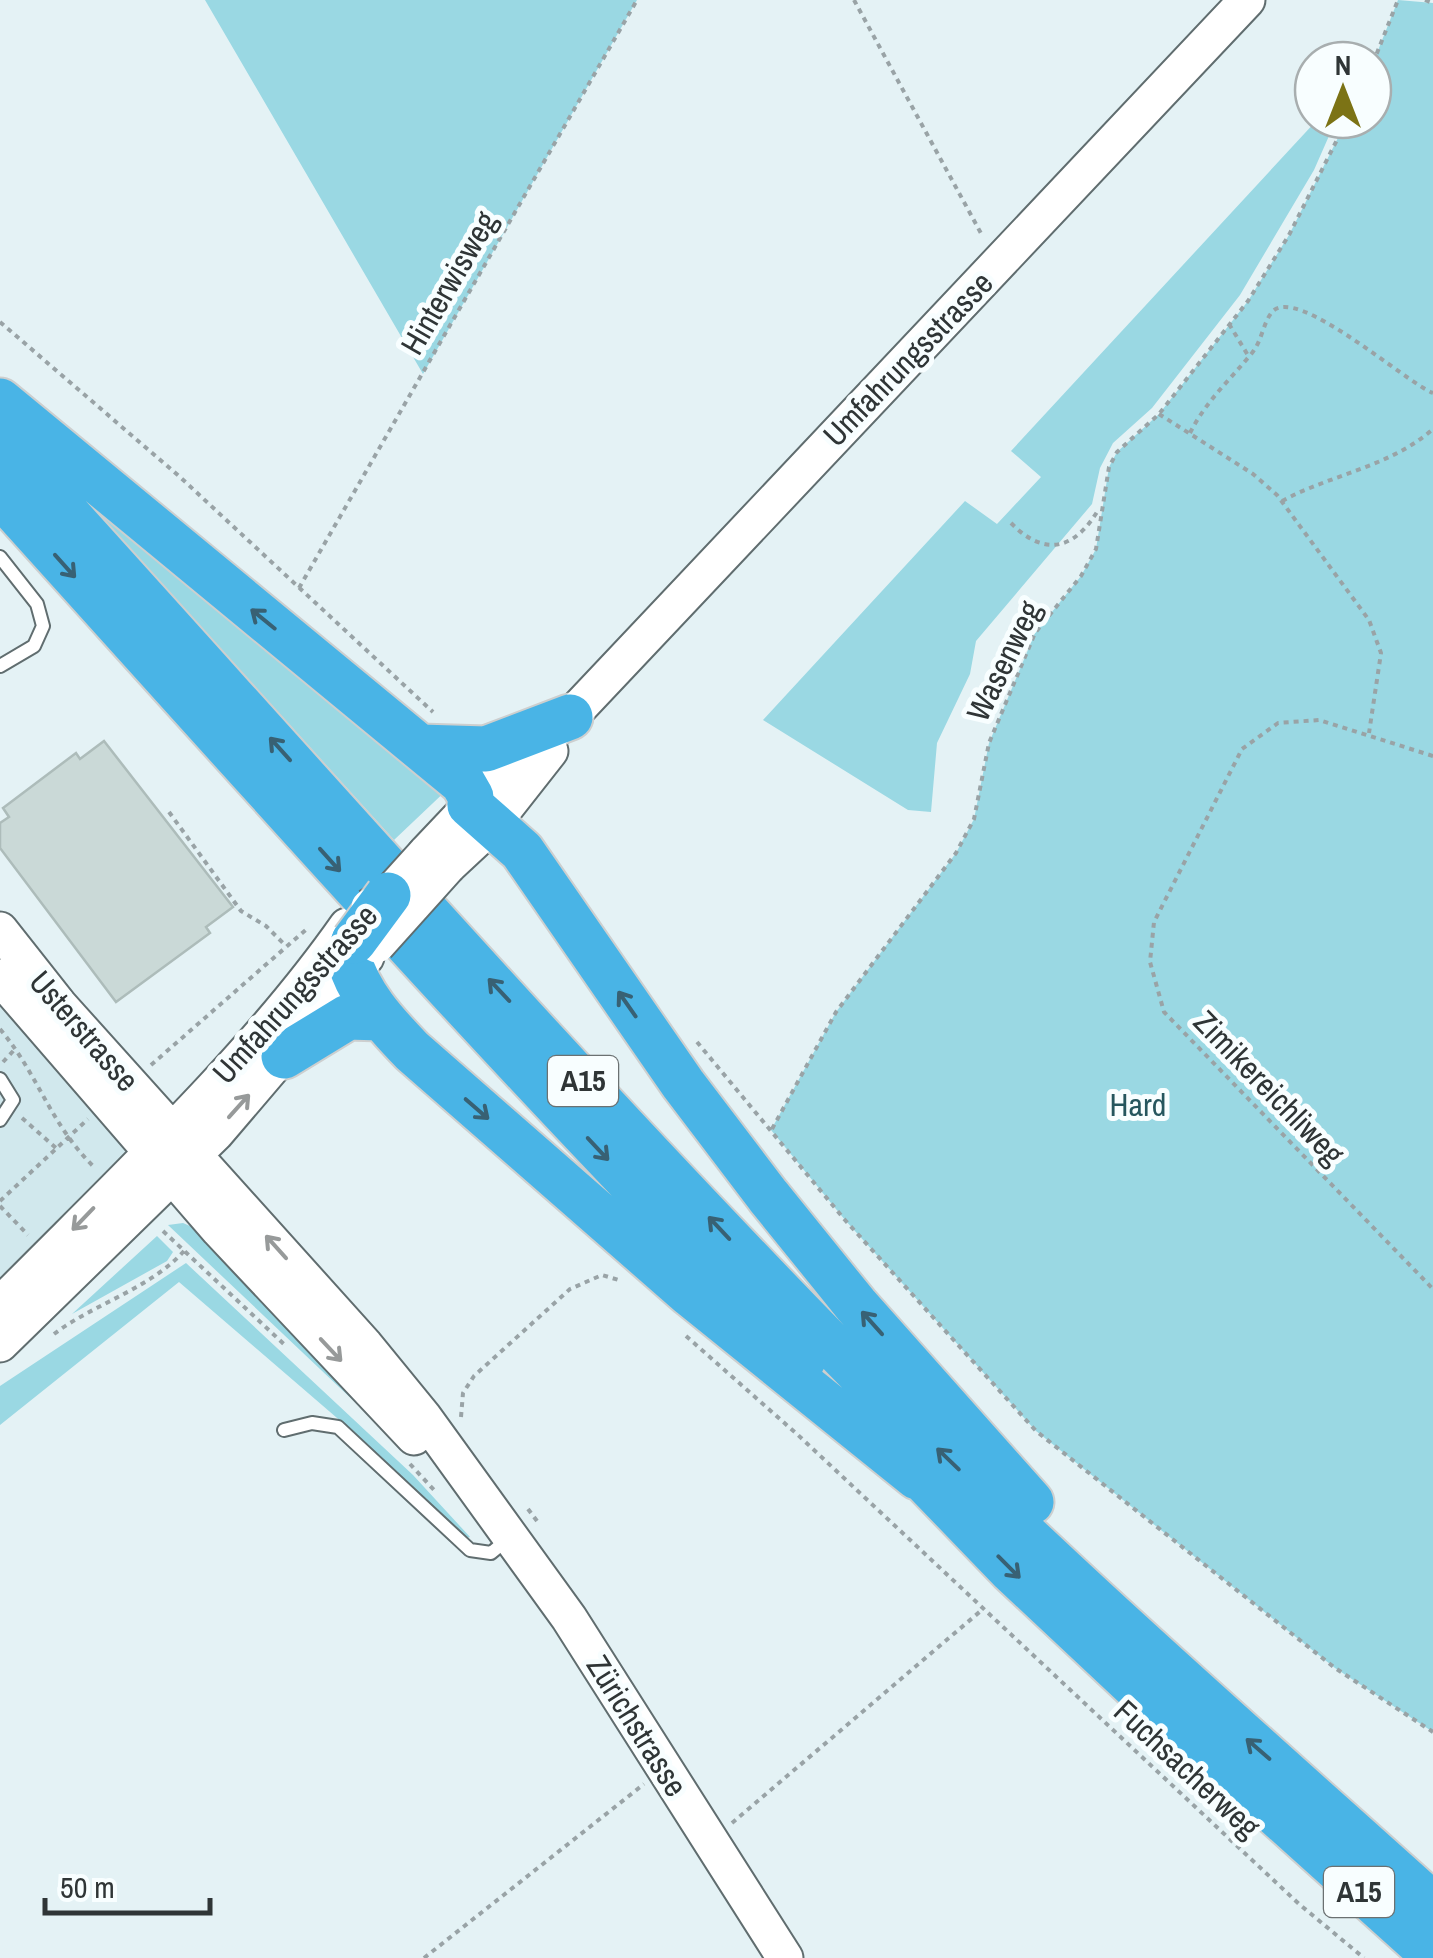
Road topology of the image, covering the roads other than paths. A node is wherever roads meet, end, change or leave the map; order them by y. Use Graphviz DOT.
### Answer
graph roads {
  1 [pos="1246,0"];
  2 [pos="0,401"];
  3 [pos="0,440"];
  4 [pos="0,494"];
  5 [pos="0,557"];
  6 [pos="0,666"];
  7 [pos="570,717"];
  8 [pos="430,733"];
  9 [pos="480,816"];
  10 [pos="437,860"];
  11 [pos="388,895"];
  12 [pos="0,930"];
  13 [pos="351,942"];
  14 [pos="0,977"];
  15 [pos="381,1018"];
  16 [pos="284,1056"];
  17 [pos="0,1079"];
  18 [pos="0,1120"];
  19 [pos="172,1153"];
  20 [pos="0,1305"];
  21 [pos="0,1344"];
  22 [pos="284,1430"];
  23 [pos="942,1496"];
  24 [pos="526,1532"];
  25 [pos="1196,1695"];
  26 [pos="1433,1905"];
  27 [pos="1433,1955"];
  28 [pos="785,1958"];
  1 -- 7 [label="main road, Umfahrungsstrasse"];
  8 -- 2 [label="highway, one-way"];
  25 -- 3 [label="highway, A15, one-way"];
  4 -- 23 [label="highway, A15, one-way"];
  5 -- 6 [label="lane"];
  7 -- 8 [label="highway"];
  7 -- 9 [label="main road, Umfahrungsstrasse"];
  8 -- 9 [label="highway"];
  9 -- 10 [label="main road, Umfahrungsstrasse"];
  25 -- 9 [label="highway, one-way"];
  10 -- 11 [label="main road, Umfahrungsstrasse, bridge"];
  10 -- 13 [label="main road, Umfahrungsstrasse, bridge"];
  11 -- 13 [label="highway, bridge"];
  12 -- 19 [label="main road, Usterstrasse"];
  13 -- 15 [label="highway"];
  13 -- 16 [label="main road, Umfahrungsstrasse"];
  13 -- 19 [label="main road, Umfahrungsstrasse"];
  14 -- 19 [label="main road, Usterstrasse"];
  15 -- 16 [label="highway"];
  15 -- 23 [label="highway, one-way"];
  19 -- 16 [label="main road, Umfahrungsstrasse, one-way"];
  17 -- 18 [label="lane"];
  19 -- 20 [label="main road, one-way"];
  19 -- 21 [label="main road"];
  19 -- 24 [label="main road, Zürichstrasse"];
  22 -- 24 [label="lane"];
  23 -- 27 [label="highway, A15, one-way"];
  24 -- 28 [label="main road, Zürichstrasse"];
  26 -- 25 [label="highway, A15, one-way"];
}
